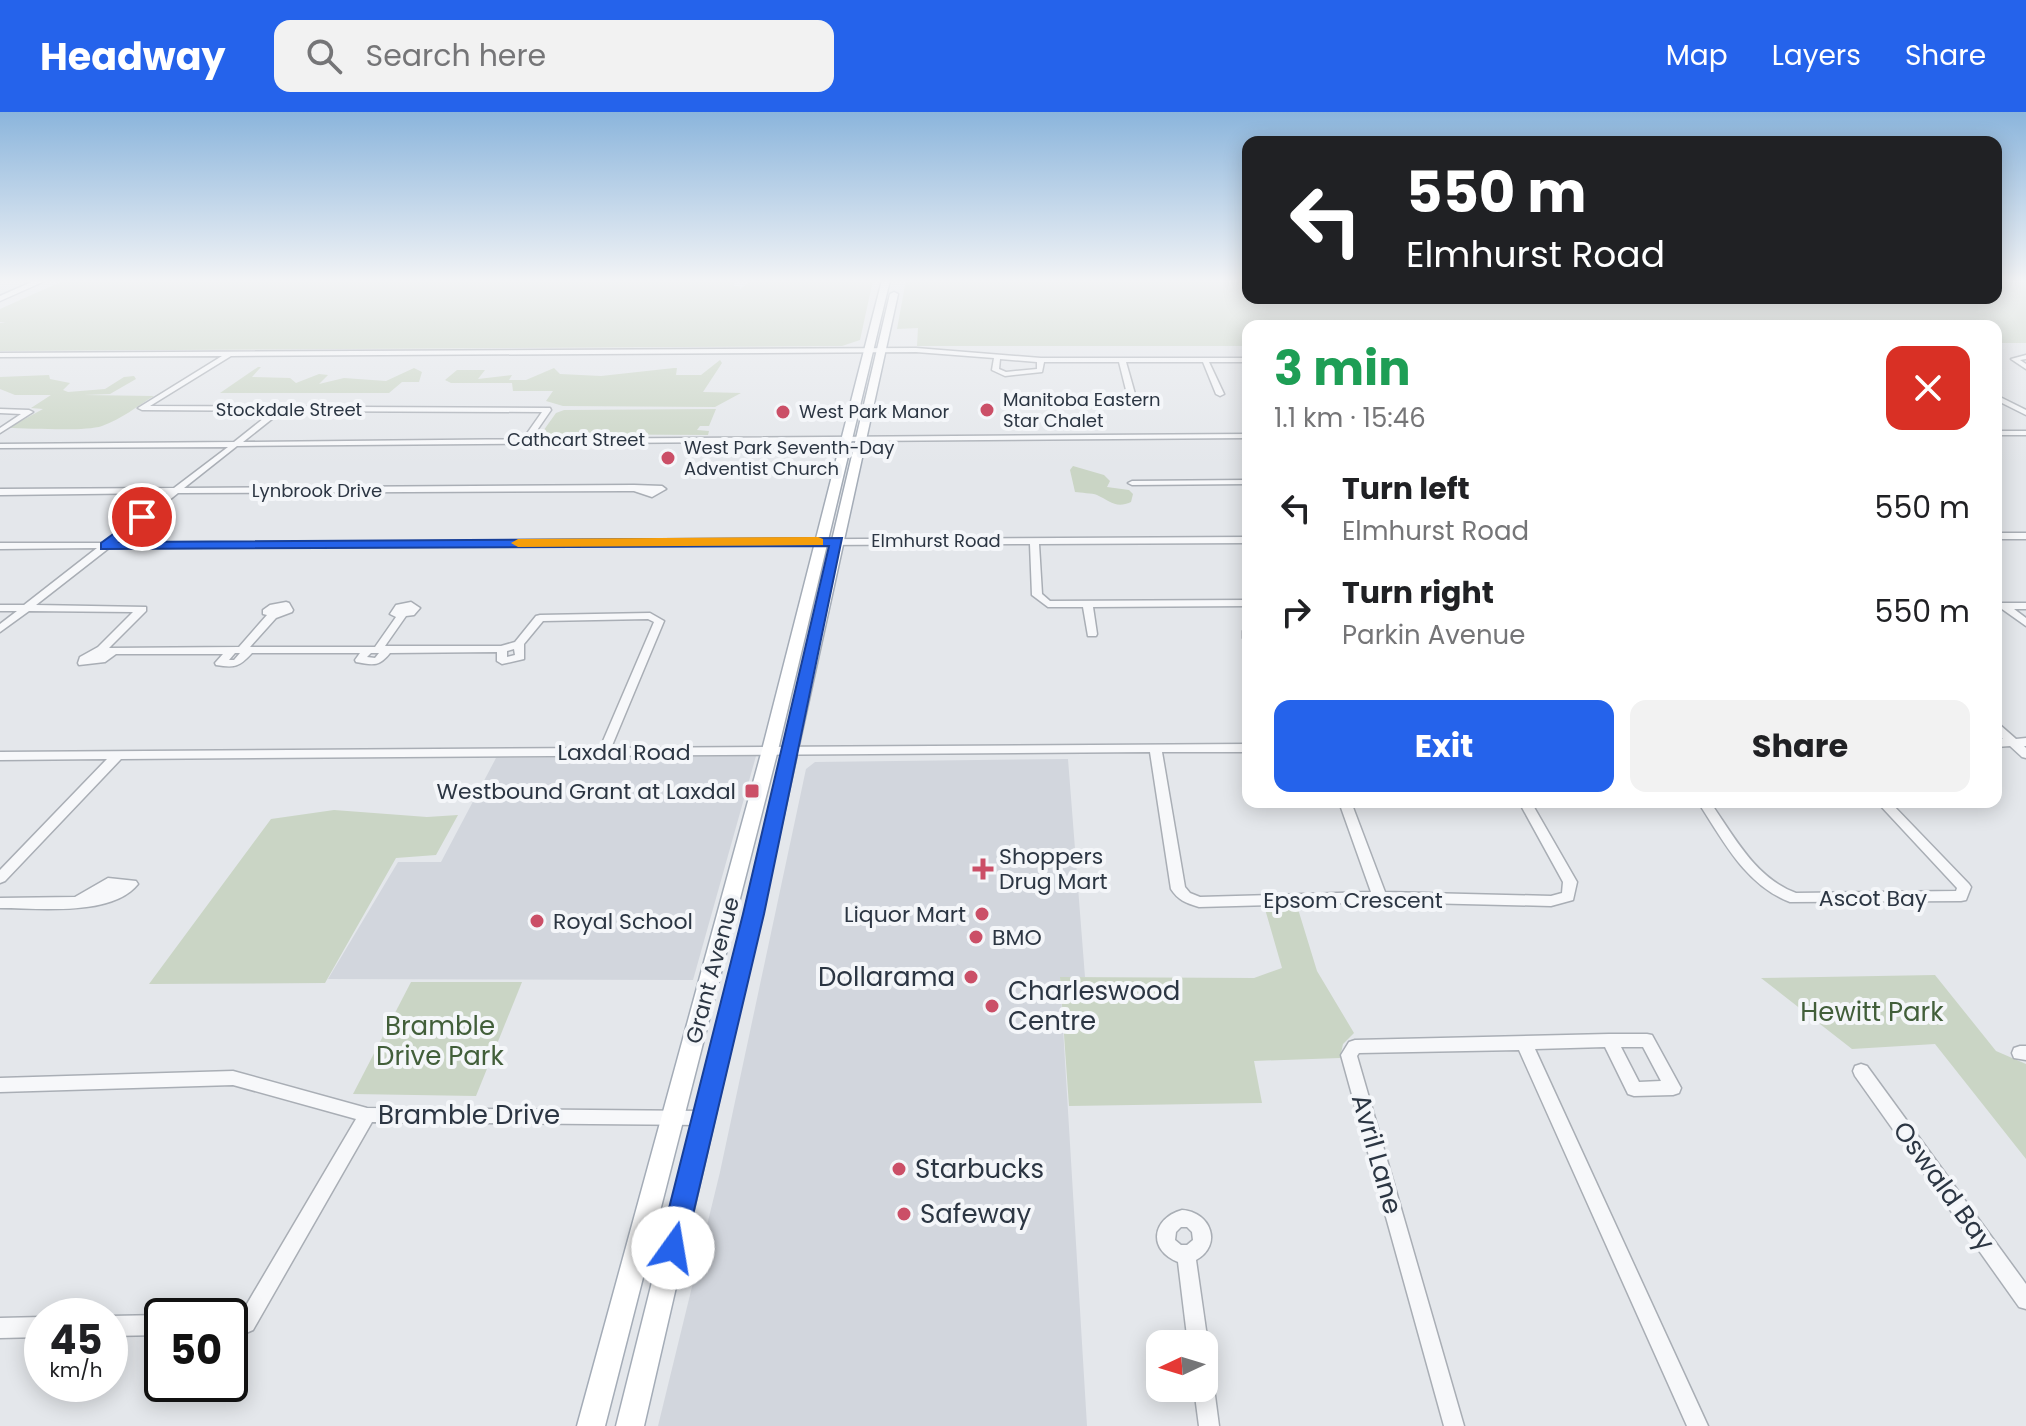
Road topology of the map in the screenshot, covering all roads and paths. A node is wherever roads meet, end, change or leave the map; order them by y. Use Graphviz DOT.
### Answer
graph roads {
  1 [pos="871,341"];
  2 [pos="883,341"];
  3 [pos="869,351"];
  4 [pos="881,351"];
  5 [pos="230,354"];
  6 [pos="0,355"];
  7 [pos="2026,357"];
  8 [pos="997,359"];
  9 [pos="1041,360"];
  10 [pos="1205,360"];
  11 [pos="1242,360"];
  12 [pos="1122,361"];
  13 [pos="2026,367"];
  14 [pos="1131,394"];
  15 [pos="1220,394"];
  16 [pos="2002,400"];
  17 [pos="279,410"];
  18 [pos="0,411"];
  19 [pos="2026,413"];
  20 [pos="0,431"];
  21 [pos="2002,433"];
  22 [pos="2026,433"];
  23 [pos="1242,436"];
  24 [pos="527,439"];
  25 [pos="848,439"];
  26 [pos="862,439"];
  27 [pos="0,446"];
  28 [pos="232,446"];
  29 [pos="1242,482"];
  30 [pos="1132,483"];
  31 [pos="634,488"];
  32 [pos="0,492"];
  33 [pos="174,492"];
  34 [pos="2002,536"];
  35 [pos="2026,536"];
  36 [pos="1242,540"];
  37 [pos="837,541"];
  38 [pos="1034,541"];
  39 [pos="821,542"];
  40 [pos="0,546"];
  41 [pos="106,546"];
  42 [pos="1088,604"];
  43 [pos="1242,604"];
  44 [pos="2002,606"];
  45 [pos="2026,606"];
  46 [pos="2002,607"];
  47 [pos="0,608"];
  48 [pos="27,608"];
  49 [pos="273,615"];
  50 [pos="402,615"];
  51 [pos="2026,623"];
  52 [pos="0,629"];
  53 [pos="1092,634"];
  54 [pos="797,641"];
  55 [pos="815,641"];
  56 [pos="378,649"];
  57 [pos="241,650"];
  58 [pos="2002,731"];
  59 [pos="2020,742"];
  60 [pos="1155,748"];
  61 [pos="1242,748"];
  62 [pos="780,750"];
  63 [pos="604,752"];
  64 [pos="2026,754"];
  65 [pos="0,756"];
  66 [pos="117,756"];
  67 [pos="1347,808"];
  68 [pos="1528,808"];
  69 [pos="1708,808"];
  70 [pos="1889,808"];
  71 [pos="0,878"];
  72 [pos="1380,897"];
  73 [pos="80,901"];
  74 [pos="0,903"];
  75 [pos="1609,1040"];
  76 [pos="1524,1043"];
  77 [pos="1861,1071"];
  78 [pos="0,1085"];
  79 [pos="367,1115"];
  80 [pos="673,1117"];
  81 [pos="704,1118"];
  82 [pos="1186,1254"];
  83 [pos="2019,1281"];
  84 [pos="2026,1300"];
  85 [pos="248,1320"];
  86 [pos="24,1327"];
  87 [pos="0,1328"];
  88 [pos="1196,1330"];
  89 [pos="1206,1402"];
  90 [pos="591,1426"];
  91 [pos="630,1426"];
  92 [pos="1209,1426"];
  93 [pos="1454,1426"];
  94 [pos="1698,1426"];
  1 -- 3 [label="main road, Grant Avenue"];
  2 -- 4 [label="main road, Grant Avenue"];
  3 -- 4 [label="street"];
  3 -- 5 [label="street"];
  3 -- 25 [label="main road, Grant Avenue"];
  4 -- 8 [label="street"];
  4 -- 26 [label="main road, Grant Avenue"];
  5 -- 6 [label="street"];
  5 -- 17 [label="street, Stockdale Street"];
  7 -- 13 [label="street"];
  8 -- 9 [label="street"];
  8 -- 9 [label="street"];
  9 -- 12 [label="street"];
  10 -- 11 [label="street"];
  10 -- 12 [label="street"];
  10 -- 15 [label="street"];
  12 -- 14 [label="street"];
  16 -- 19 [label="street"];
  17 -- 24 [label="street, Stockdale Street"];
  17 -- 28 [label="street"];
  18 -- 20 [label="street"];
  21 -- 22 [label="street"];
  23 -- 26 [label="street, Cathcart Street"];
  24 -- 25 [label="street, Cathcart Street"];
  24 -- 28 [label="street, Cathcart Street"];
  25 -- 26 [label="street, Cathcart Street"];
  25 -- 39 [label="main road, Grant Avenue"];
  26 -- 37 [label="main road, Grant Avenue"];
  27 -- 28 [label="street, Cathcart Street"];
  28 -- 33 [label="street"];
  29 -- 30 [label="street"];
  31 -- 33 [label="street, Lynbrook Drive"];
  32 -- 33 [label="street, Lynbrook Drive"];
  33 -- 41 [label="street"];
  34 -- 35 [label="street"];
  36 -- 38 [label="street, Elmhurst Road"];
  37 -- 38 [label="street, Elmhurst Road"];
  37 -- 39 [label="street, Elmhurst Road"];
  37 -- 55 [label="main road, Grant Avenue"];
  38 -- 42 [label="street"];
  39 -- 41 [label="street, Elmhurst Road"];
  39 -- 54 [label="main road, Grant Avenue"];
  40 -- 41 [label="street, Elmhurst Road"];
  41 -- 48 [label="street"];
  42 -- 43 [label="street"];
  42 -- 53 [label="street"];
  44 -- 45 [label="street"];
  46 -- 51 [label="street"];
  47 -- 48 [label="street"];
  48 -- 52 [label="street"];
  48 -- 57 [label="street"];
  49 -- 57 [label="street"];
  50 -- 56 [label="street"];
  54 -- 55 [label="main road"];
  54 -- 62 [label="main road, Grant Avenue"];
  55 -- 62 [label="main road, Grant Avenue"];
  56 -- 57 [label="street"];
  56 -- 63 [label="street"];
  58 -- 59 [label="street"];
  59 -- 64 [label="street"];
  60 -- 61 [label="street, Laxdal Road"];
  60 -- 62 [label="street, Laxdal Road"];
  60 -- 72 [label="street, Epsom Crescent"];
  62 -- 63 [label="street, Laxdal Road"];
  62 -- 80 [label="main road, Grant Avenue"];
  62 -- 81 [label="main road, Grant Avenue"];
  63 -- 66 [label="street, Laxdal Road"];
  65 -- 66 [label="street, Laxdal Road"];
  66 -- 71 [label="street"];
  67 -- 72 [label="street"];
  68 -- 72 [label="street, Epsom Crescent"];
  69 -- 70 [label="street, Ascot Bay"];
  73 -- 74 [label="street"];
  75 -- 76 [label="street, Avril Lane"];
  76 -- 93 [label="street, Avril Lane"];
  76 -- 94 [label="street"];
  77 -- 83 [label="street, Oswald Bay"];
  78 -- 79 [label="street, Bramble Drive"];
  79 -- 80 [label="street, Bramble Drive"];
  79 -- 85 [label="street"];
  80 -- 81 [label="street, Bramble Drive"];
  80 -- 90 [label="main road, Grant Avenue"];
  81 -- 91 [label="main road, Grant Avenue"];
  82 -- 88 [label="street"];
  83 -- 84 [label="street, Oswald Bay"];
  86 -- 87 [label="street"];
  89 -- 92 [label="street"];
}
